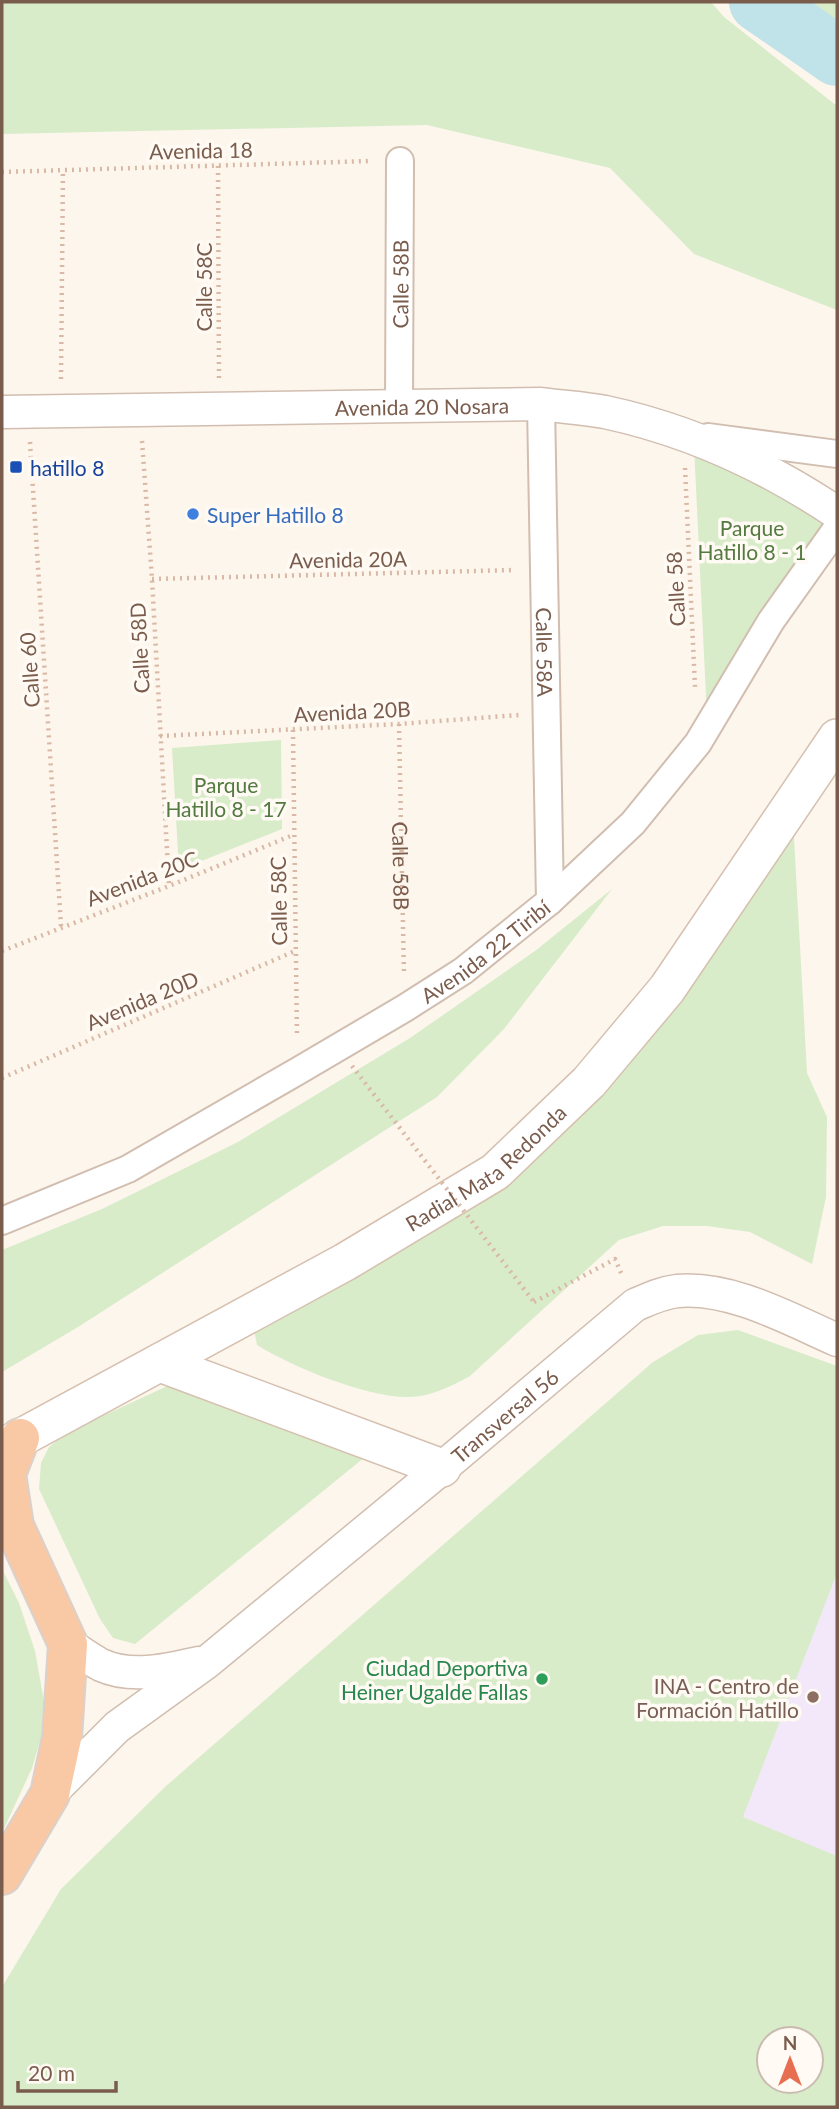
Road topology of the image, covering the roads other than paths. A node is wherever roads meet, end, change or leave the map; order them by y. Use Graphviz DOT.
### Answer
graph roads {
  1 [pos="400,161"];
  2 [pos="541,404"];
  3 [pos="399,406"];
  4 [pos="15,411"];
  5 [pos="682,433"];
  6 [pos="837,454"];
  7 [pos="837,513"];
  8 [pos="837,527"];
  9 [pos="837,738"];
  10 [pos="550,901"];
  11 [pos="2,1221"];
  12 [pos="837,1340"];
  13 [pos="160,1363"];
  14 [pos="11,1443"];
  15 [pos="442,1468"];
  16 [pos="8,1521"];
  17 [pos="68,1644"];
  18 [pos="206,1662"];
  19 [pos="50,1794"];
  20 [pos="2,1875"];
  1 -- 3 [label="street, Calle 58B"];
  2 -- 3 [label="street, Avenida 20 Nosara"];
  2 -- 5 [label="street, Avenida 20 Nosara"];
  2 -- 10 [label="street, Calle 58A"];
  3 -- 4 [label="street, Avenida 20 Nosara"];
  5 -- 6 [label="street, Avenida 20 Nosara"];
  5 -- 7 [label="street"];
  8 -- 10 [label="street, Avenida 22 Tiribí"];
  9 -- 13 [label="main road, Radial Mata Redonda"];
  10 -- 11 [label="street, Avenida 22 Tiribí"];
  12 -- 15 [label="street, Transversal 56"];
  13 -- 14 [label="main road, Radial Mata Redonda"];
  13 -- 15 [label="main road"];
  14 -- 16 [label="highway"];
  15 -- 18 [label="street, Transversal 56"];
  16 -- 17 [label="highway"];
  17 -- 18 [label="street, Transversal 56"];
  17 -- 19 [label="highway"];
  18 -- 19 [label="street, Transversal 56"];
  19 -- 20 [label="highway"];
}
